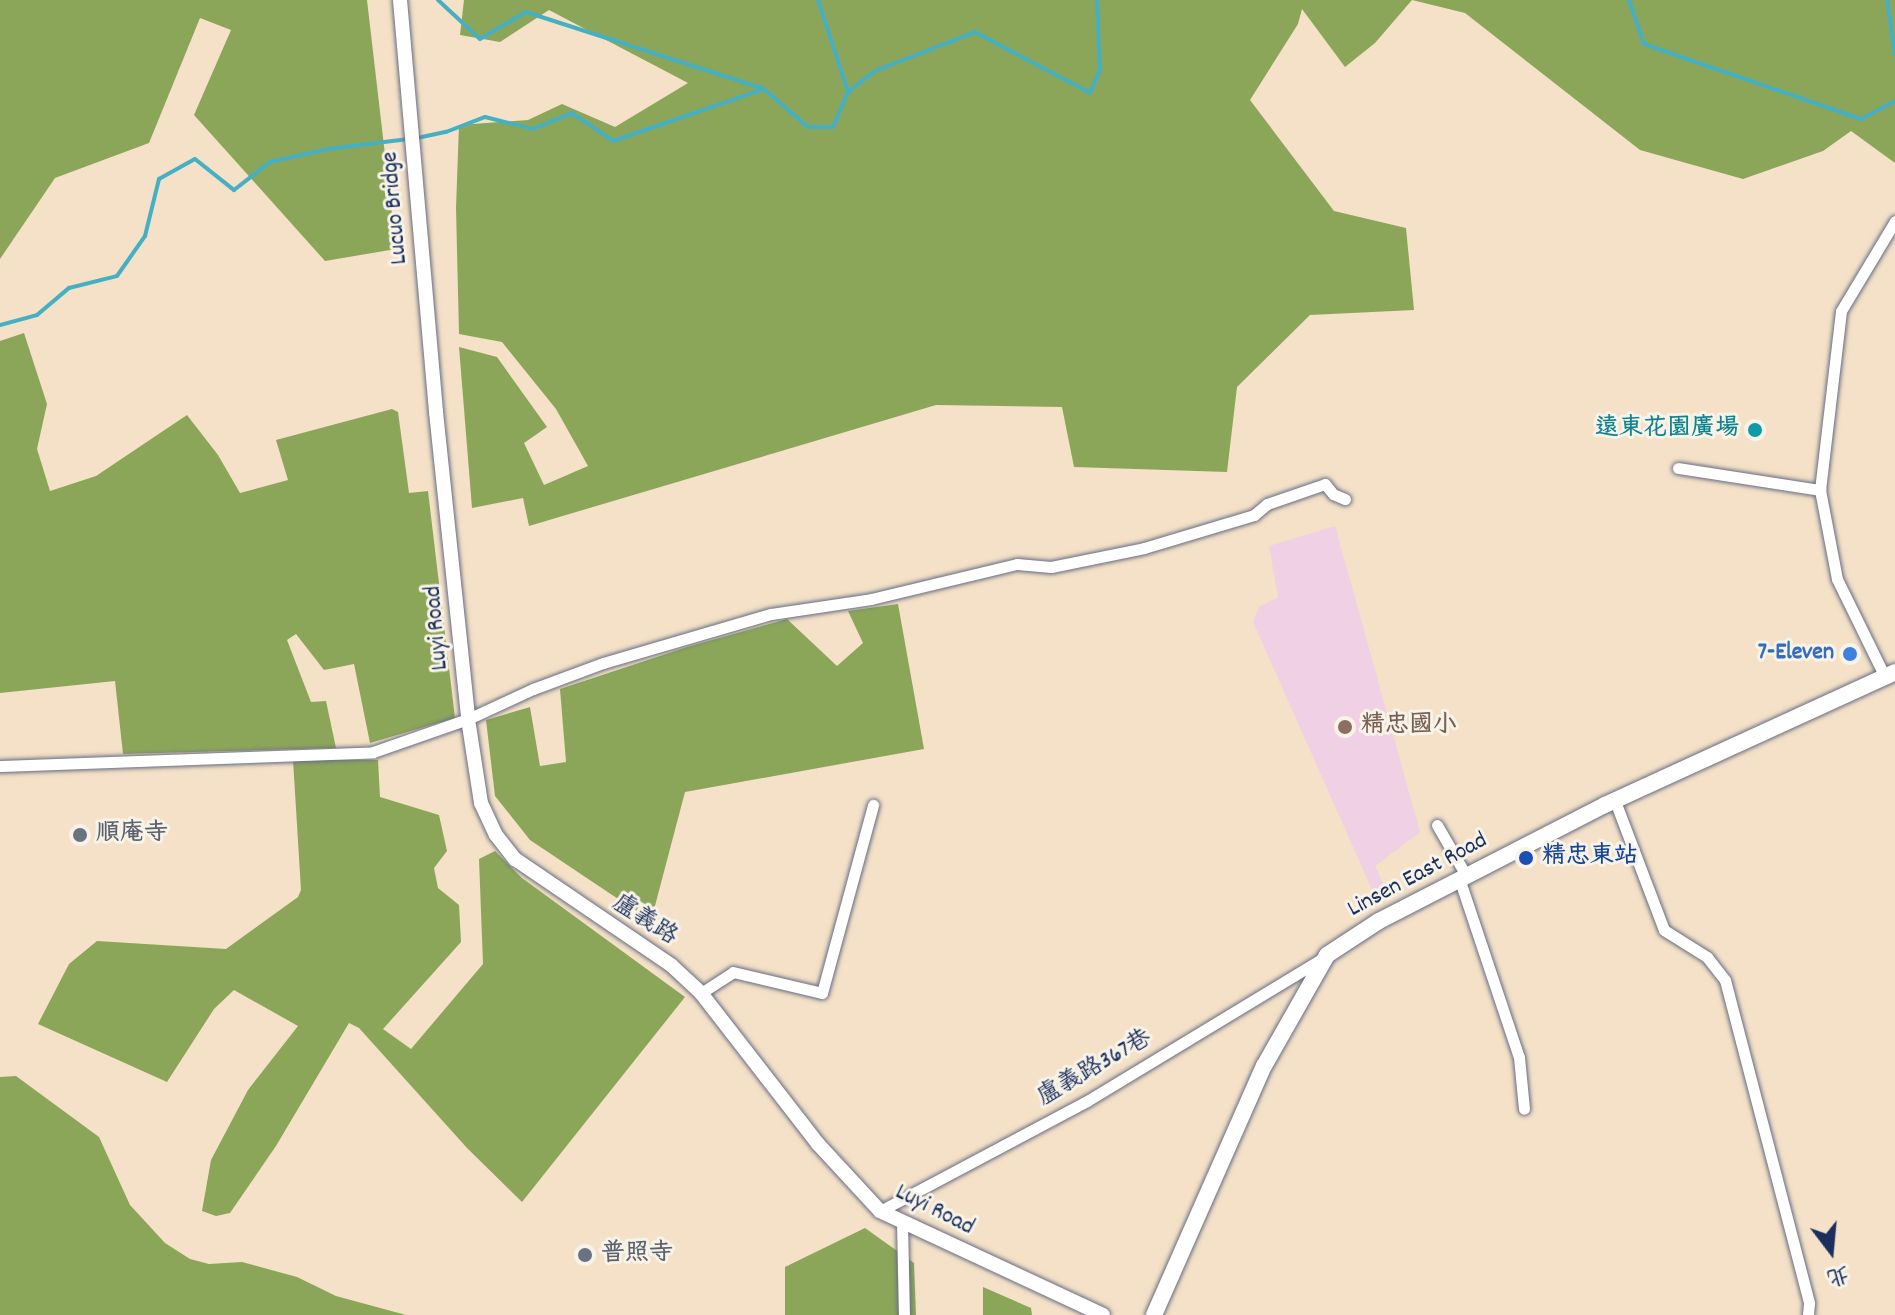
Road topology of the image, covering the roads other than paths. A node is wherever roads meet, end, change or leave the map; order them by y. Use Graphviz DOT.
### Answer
graph roads {
  1 [pos="400,0"];
  2 [pos="1895,221"];
  3 [pos="436,412"];
  4 [pos="1678,468"];
  5 [pos="1820,490"];
  6 [pos="1345,499"];
  7 [pos="1890,674"];
  8 [pos="468,719"];
  9 [pos="0,766"];
  10 [pos="1615,801"];
  11 [pos="873,805"];
  12 [pos="1437,825"];
  13 [pos="1463,879"];
  14 [pos="1327,955"];
  15 [pos="701,993"];
  16 [pos="1524,1109"];
  17 [pos="880,1211"];
  18 [pos="902,1222"];
  19 [pos="904,1315"];
  20 [pos="1103,1315"];
  21 [pos="1154,1315"];
  22 [pos="1808,1315"];
  1 -- 3 [label="street, Lucuo Bridge"];
  2 -- 5 [label="street"];
  3 -- 8 [label="street, Luyi Road"];
  4 -- 5 [label="street"];
  5 -- 7 [label="street"];
  6 -- 8 [label="street"];
  7 -- 10 [label="main road, Linsen East Road"];
  8 -- 9 [label="street"];
  8 -- 15 [label="street, Luyi Road"];
  10 -- 13 [label="main road, Linsen East Road"];
  10 -- 22 [label="street"];
  11 -- 15 [label="street"];
  12 -- 13 [label="street"];
  13 -- 14 [label="main road, Linsen East Road"];
  13 -- 16 [label="street"];
  14 -- 17 [label="street, 盧義路367巷"];
  14 -- 21 [label="main road, Linsen East Road"];
  15 -- 17 [label="street, Luyi Road"];
  17 -- 18 [label="street, Luyi Road"];
  18 -- 19 [label="street"];
  18 -- 20 [label="street, Luyi Road"];
}
